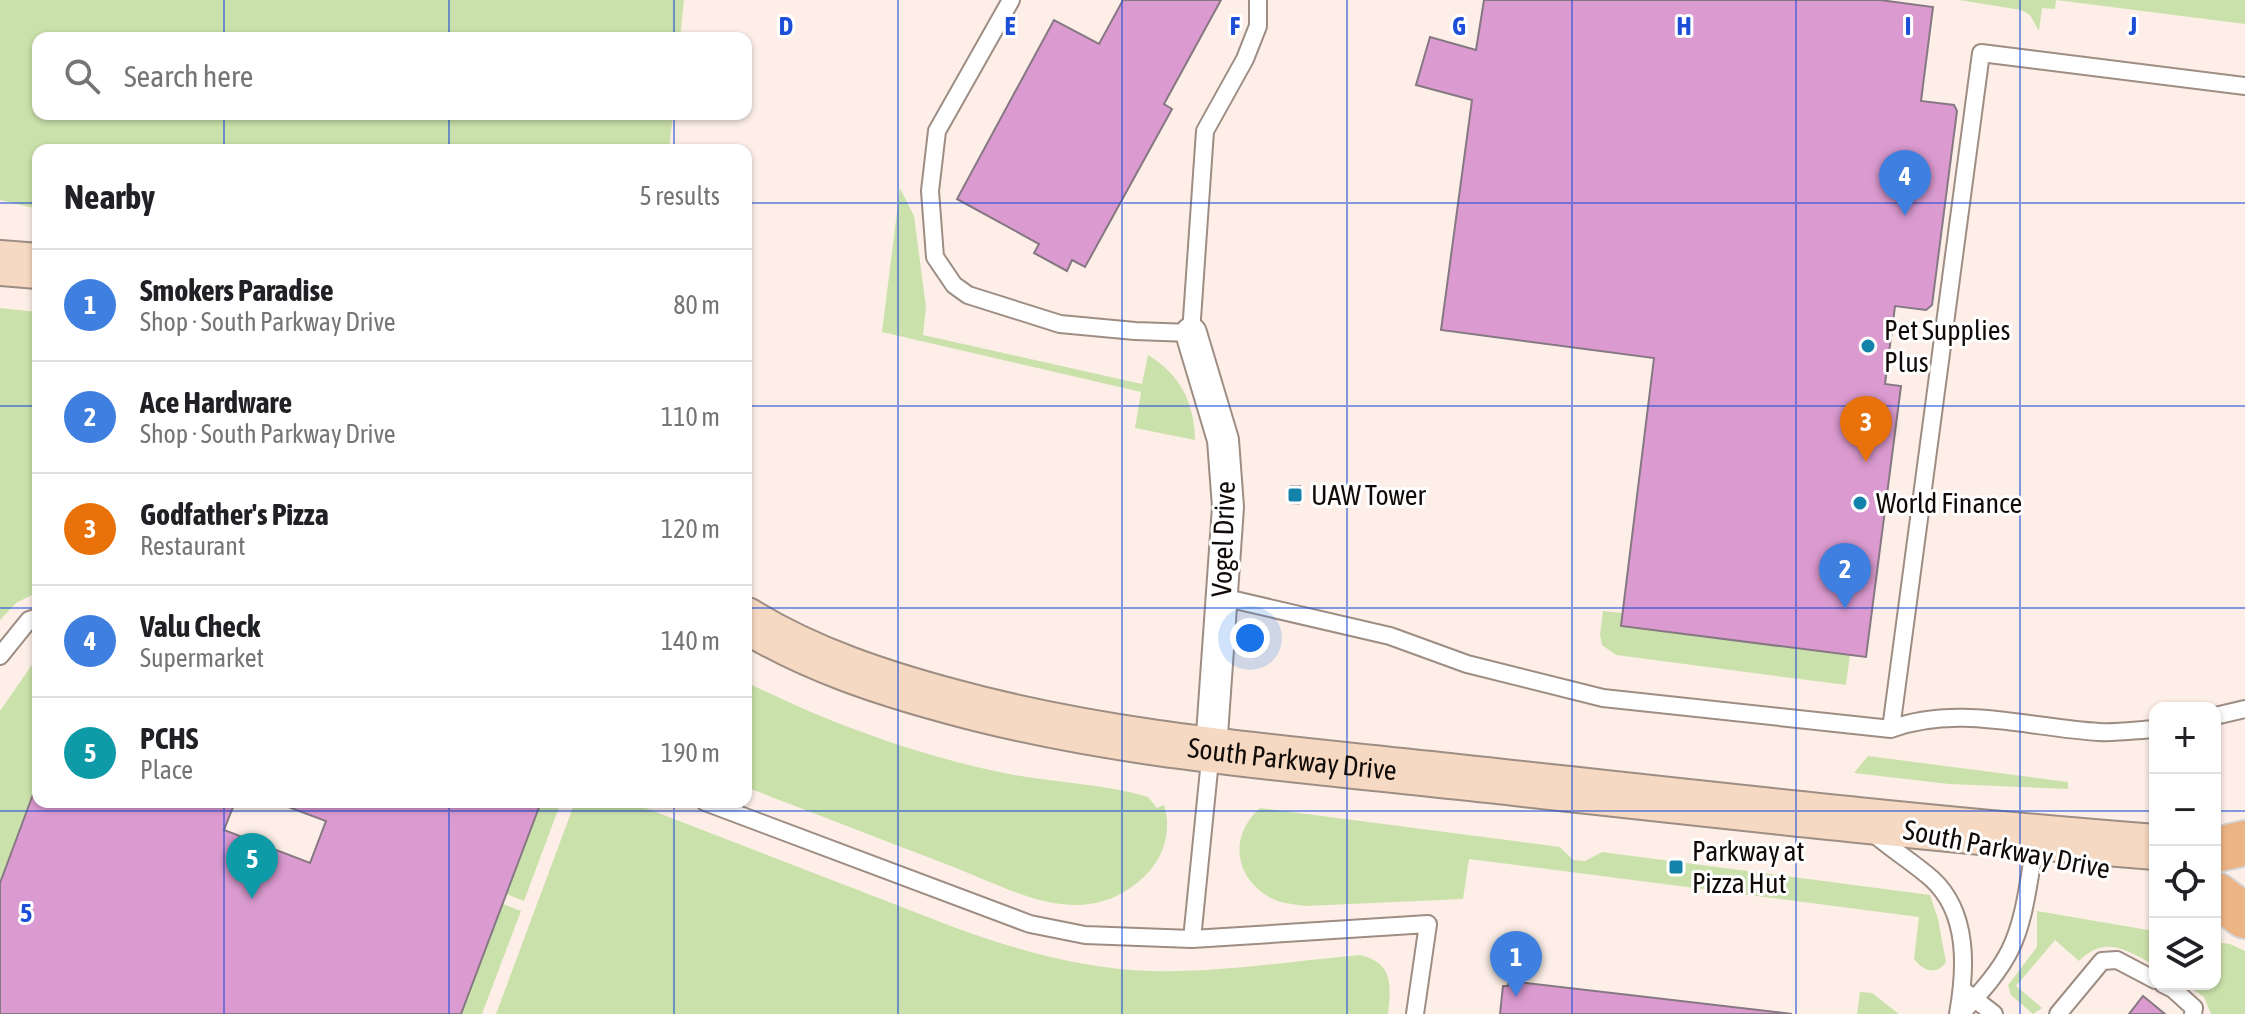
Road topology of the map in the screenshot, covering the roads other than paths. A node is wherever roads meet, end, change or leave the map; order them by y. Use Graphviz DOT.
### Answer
graph roads {
  1 [pos="1011,0"];
  2 [pos="1258,0"];
  3 [pos="2245,86"];
  4 [pos="0,263"];
  5 [pos="32,266"];
  6 [pos="1191,333"];
  7 [pos="1222,597"];
  8 [pos="32,619"];
  9 [pos="752,623"];
  10 [pos="0,656"];
  11 [pos="2245,709"];
  12 [pos="2221,715"];
  13 [pos="1891,729"];
  14 [pos="2149,729"];
  15 [pos="1211,749"];
  16 [pos="721,808"];
  17 [pos="1859,821"];
  18 [pos="2245,843"];
  19 [pos="2034,845"];
  20 [pos="2149,847"];
  21 [pos="2221,849"];
  22 [pos="2221,852"];
  23 [pos="2245,856"];
  24 [pos="2149,876"];
  25 [pos="2221,892"];
  26 [pos="2245,894"];
  27 [pos="2221,897"];
  28 [pos="2245,916"];
  29 [pos="1192,939"];
  30 [pos="2149,977"];
  31 [pos="2174,990"];
  32 [pos="1968,994"];
  33 [pos="1415,1014"];
  34 [pos="1960,1014"];
  35 [pos="1994,1014"];
  36 [pos="2058,1014"];
  37 [pos="2193,1014"];
  1 -- 6 [label="lane"];
  2 -- 6 [label="lane"];
  3 -- 13 [label="lane"];
  4 -- 5 [label="main road"];
  6 -- 7 [label="street, Vogel Drive"];
  7 -- 13 [label="lane"];
  7 -- 15 [label="street, Vogel Drive"];
  8 -- 10 [label="lane"];
  9 -- 15 [label="main road, South Parkway Drive"];
  11 -- 12 [label="lane"];
  13 -- 14 [label="lane"];
  15 -- 17 [label="main road, South Parkway Drive"];
  15 -- 29 [label="lane"];
  16 -- 29 [label="lane"];
  17 -- 19 [label="main road, South Parkway Drive"];
  17 -- 32 [label="lane"];
  18 -- 21 [label="main road"];
  19 -- 20 [label="main road, South Parkway Drive"];
  19 -- 24 [label="main road, South Parkway Drive"];
  19 -- 32 [label="lane"];
  22 -- 23 [label="main road"];
  25 -- 26 [label="main road"];
  27 -- 28 [label="main road"];
  29 -- 33 [label="lane"];
  30 -- 36 [label="lane"];
  31 -- 37 [label="lane"];
  32 -- 34 [label="lane"];
  32 -- 35 [label="lane"];
}
